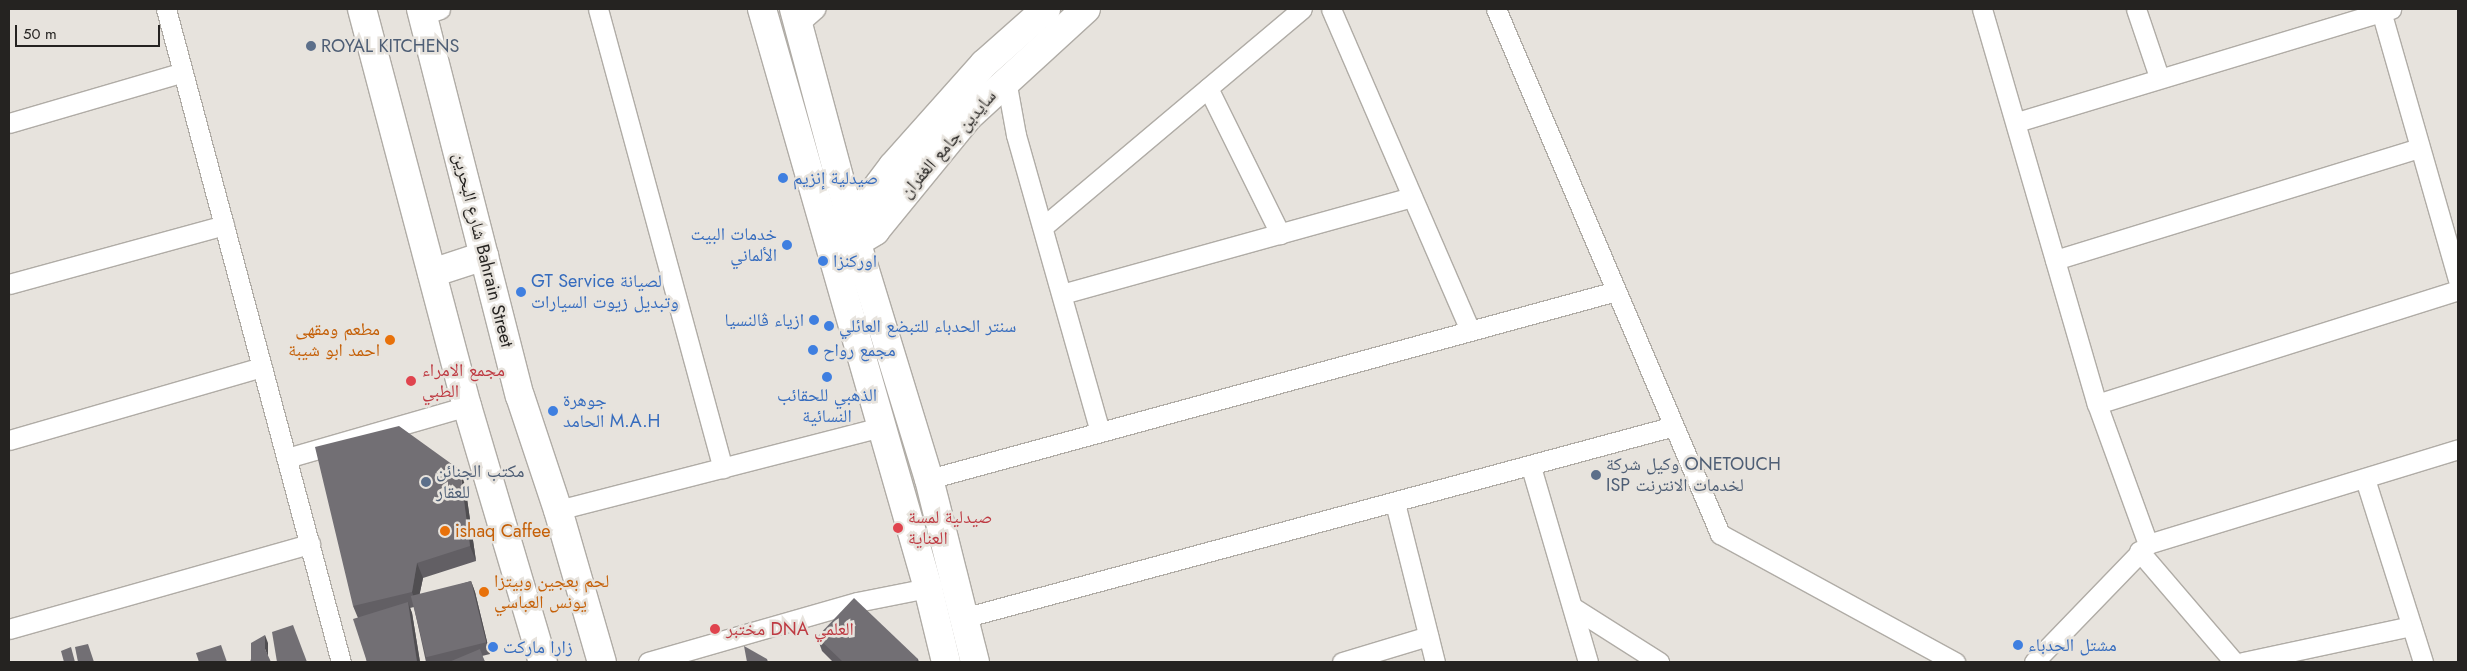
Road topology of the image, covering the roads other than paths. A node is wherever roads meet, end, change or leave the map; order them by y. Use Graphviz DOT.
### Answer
graph roads {
  1 [pos="166,9"];
  2 [pos="362,9"];
  3 [pos="598,9"];
  4 [pos="762,9"];
  5 [pos="1046,9"];
  6 [pos="1086,9"];
  7 [pos="1302,9"];
  8 [pos="1331,9"];
  9 [pos="1496,9"];
  10 [pos="1982,9"];
  11 [pos="2136,9"];
  12 [pos="2386,10"];
  13 [pos="428,11"];
  14 [pos="802,14"];
  15 [pos="183,72"];
  16 [pos="2159,77"];
  17 [pos="1006,80"];
  18 [pos="1208,88"];
  19 [pos="2017,122"];
  20 [pos="9,123"];
  21 [pos="2418,148"];
  22 [pos="1412,197"];
  23 [pos="224,225"];
  24 [pos="1044,226"];
  25 [pos="854,232"];
  26 [pos="1280,234"];
  27 [pos="828,242"];
  28 [pos="484,256"];
  29 [pos="2054,260"];
  30 [pos="432,273"];
  31 [pos="2458,280"];
  32 [pos="9,284"];
  33 [pos="2458,290"];
  34 [pos="1616,291"];
  35 [pos="1062,294"];
  36 [pos="1470,330"];
  37 [pos="262,367"];
  38 [pos="2097,404"];
  39 [pos="467,406"];
  40 [pos="1674,426"];
  41 [pos="882,427"];
  42 [pos="1100,431"];
  43 [pos="9,440"];
  44 [pos="2458,449"];
  45 [pos="287,458"];
  46 [pos="1531,467"];
  47 [pos="723,468"];
  48 [pos="928,479"];
  49 [pos="2365,479"];
  50 [pos="1395,503"];
  51 [pos="558,510"];
  52 [pos="310,544"];
  53 [pos="2143,548"];
  54 [pos="928,588"];
  55 [pos="1574,608"];
  56 [pos="964,618"];
  57 [pos="2411,626"];
  58 [pos="9,629"];
  59 [pos="1428,636"];
  60 [pos="2039,660"];
  61 [pos="341,662"];
  62 [pos="543,662"];
  63 [pos="602,662"];
  64 [pos="648,662"];
  65 [pos="946,662"];
  66 [pos="975,662"];
  67 [pos="1342,662"];
  68 [pos="1435,662"];
  69 [pos="1588,662"];
  70 [pos="1659,662"];
  71 [pos="1955,662"];
  72 [pos="2234,662"];
  73 [pos="2242,662"];
  74 [pos="2423,662"];
  1 -- 15 [label="street"];
  2 -- 30 [label="street"];
  3 -- 47 [label="street"];
  4 -- 27 [label="street"];
  5 -- 25 [label="street, سايدين جامع الغفران"];
  6 -- 17 [label="street, سايدين جامع الغفران"];
  7 -- 18 [label="street"];
  8 -- 22 [label="street"];
  9 -- 34 [label="street"];
  10 -- 19 [label="street"];
  11 -- 16 [label="street"];
  12 -- 16 [label="street"];
  12 -- 21 [label="street"];
  13 -- 28 [label="street, شارع البحرين Bahrain Street"];
  14 -- 25 [label="street"];
  15 -- 20 [label="street"];
  15 -- 23 [label="street"];
  16 -- 19 [label="street"];
  17 -- 24 [label="street"];
  17 -- 25 [label="street, سايدين جامع الغفران"];
  18 -- 24 [label="street"];
  18 -- 26 [label="street"];
  19 -- 29 [label="street"];
  21 -- 29 [label="street"];
  21 -- 31 [label="street"];
  22 -- 26 [label="street"];
  22 -- 36 [label="street"];
  23 -- 32 [label="street"];
  23 -- 37 [label="street"];
  24 -- 35 [label="street"];
  25 -- 27 [label="street, سايدين جامع الغفران"];
  25 -- 48 [label="street"];
  26 -- 35 [label="street"];
  27 -- 41 [label="street"];
  28 -- 30 [label="street"];
  28 -- 51 [label="street, شارع البحرين Bahrain Street"];
  29 -- 38 [label="street"];
  30 -- 39 [label="street"];
  33 -- 38 [label="street"];
  34 -- 36 [label="street"];
  34 -- 40 [label="street"];
  35 -- 42 [label="street"];
  36 -- 42 [label="street"];
  37 -- 43 [label="street"];
  37 -- 45 [label="street"];
  38 -- 53 [label="street"];
  39 -- 45 [label="street"];
  39 -- 62 [label="street"];
  40 -- 46 [label="street"];
  40 -- 71 [label="street"];
  41 -- 47 [label="street"];
  41 -- 54 [label="street"];
  42 -- 48 [label="street"];
  44 -- 49 [label="street"];
  45 -- 52 [label="street"];
  46 -- 50 [label="street"];
  46 -- 55 [label="street"];
  47 -- 51 [label="street"];
  48 -- 56 [label="street"];
  49 -- 53 [label="street"];
  49 -- 57 [label="street"];
  50 -- 56 [label="street"];
  50 -- 59 [label="street"];
  51 -- 63 [label="street, شارع البحرين Bahrain Street"];
  52 -- 58 [label="street"];
  52 -- 61 [label="street"];
  53 -- 60 [label="street"];
  53 -- 72 [label="street"];
  54 -- 64 [label="street"];
  54 -- 65 [label="street"];
  55 -- 69 [label="street"];
  55 -- 70 [label="street"];
  56 -- 66 [label="street"];
  57 -- 73 [label="street"];
  57 -- 74 [label="street"];
  59 -- 67 [label="street"];
  59 -- 68 [label="street"];
}
